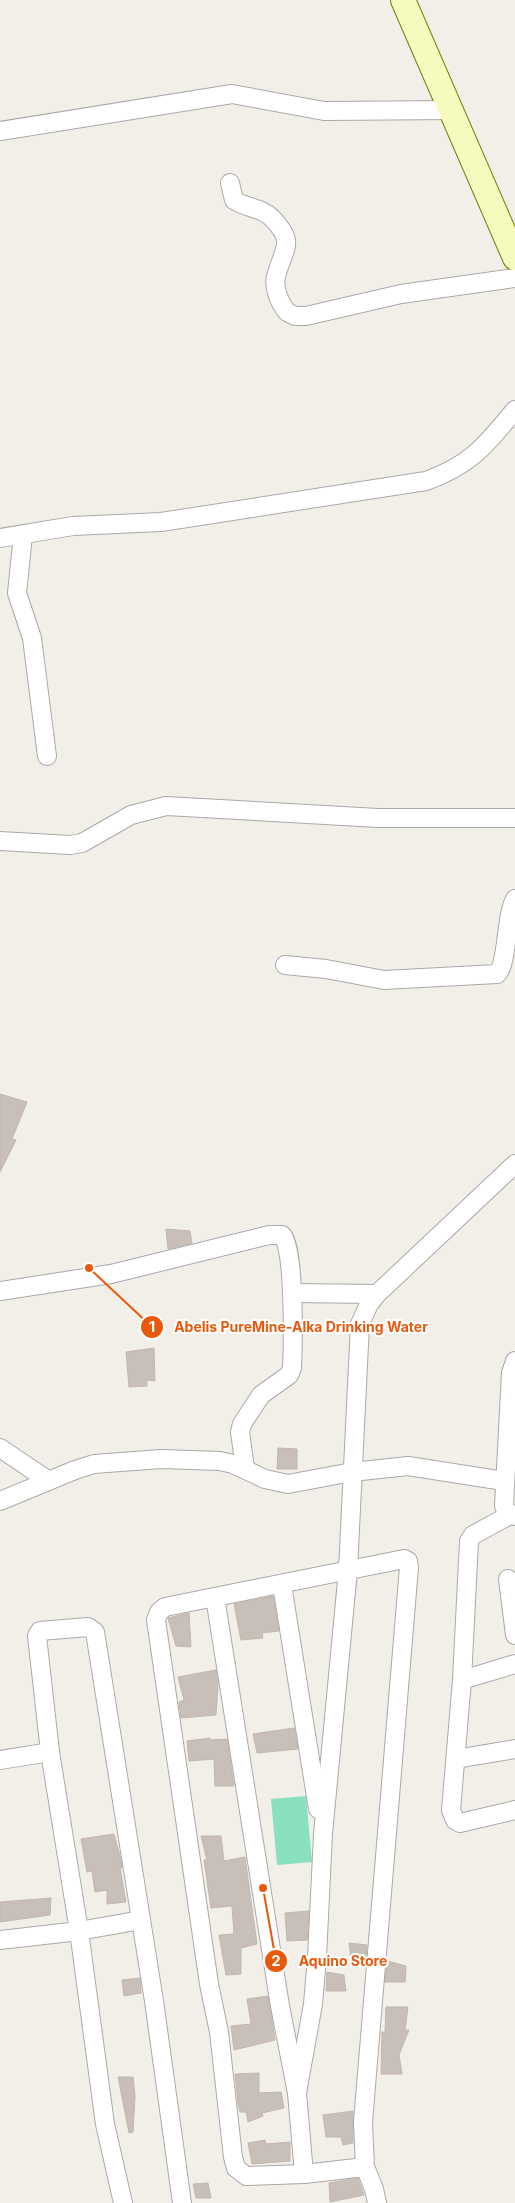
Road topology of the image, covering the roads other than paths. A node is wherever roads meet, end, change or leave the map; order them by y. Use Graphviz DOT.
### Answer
graph roads {
  1 [pos="403,0"];
  2 [pos="452,110"];
  3 [pos="0,131"];
  4 [pos="230,183"];
  5 [pos="515,258"];
  6 [pos="515,278"];
  7 [pos="515,410"];
  8 [pos="23,535"];
  9 [pos="0,538"];
  10 [pos="47,756"];
  11 [pos="514,820"];
  12 [pos="0,841"];
  13 [pos="515,899"];
  14 [pos="285,965"];
  15 [pos="515,1164"];
  16 [pos="0,1292"];
  17 [pos="292,1293"];
  18 [pos="377,1294"];
  19 [pos="515,1361"];
  20 [pos="0,1448"];
  21 [pos="245,1468"];
  22 [pos="352,1472"];
  23 [pos="49,1481"];
  24 [pos="504,1481"];
  25 [pos="0,1501"];
  26 [pos="513,1515"];
  27 [pos="348,1570"];
  28 [pos="508,1578"];
  29 [pos="282,1584"];
  30 [pos="215,1597"];
  31 [pos="515,1635"];
  32 [pos="515,1664"];
  33 [pos="462,1680"];
  34 [pos="515,1749"];
  35 [pos="50,1752"];
  36 [pos="456,1759"];
  37 [pos="0,1760"];
  38 [pos="515,1810"];
  39 [pos="322,1834"];
  40 [pos="141,1920"];
  41 [pos="79,1931"];
  42 [pos="0,1940"];
  43 [pos="297,2092"];
  44 [pos="365,2167"];
  45 [pos="304,2174"];
  46 [pos="123,2203"];
  47 [pos="182,2203"];
  48 [pos="377,2203"];
  1 -- 2 [label="street"];
  2 -- 3 [label="street"];
  2 -- 5 [label="street"];
  4 -- 6 [label="street"];
  7 -- 8 [label="street"];
  8 -- 9 [label="street"];
  8 -- 10 [label="street"];
  11 -- 12 [label="street"];
  13 -- 14 [label="street"];
  15 -- 18 [label="street"];
  16 -- 17 [label="street"];
  17 -- 18 [label="street"];
  17 -- 21 [label="street"];
  18 -- 22 [label="street"];
  19 -- 24 [label="street"];
  20 -- 23 [label="street"];
  21 -- 22 [label="street"];
  21 -- 23 [label="street"];
  22 -- 24 [label="street"];
  22 -- 27 [label="street"];
  23 -- 25 [label="street"];
  24 -- 26 [label="street"];
  26 -- 33 [label="street"];
  27 -- 29 [label="street"];
  27 -- 39 [label="street"];
  27 -- 44 [label="street"];
  28 -- 31 [label="street"];
  29 -- 30 [label="street"];
  29 -- 39 [label="street"];
  30 -- 43 [label="street"];
  30 -- 45 [label="street"];
  32 -- 33 [label="street"];
  33 -- 36 [label="street"];
  34 -- 36 [label="street"];
  35 -- 37 [label="street"];
  35 -- 40 [label="street"];
  35 -- 41 [label="street"];
  36 -- 38 [label="street"];
  39 -- 43 [label="street"];
  40 -- 41 [label="street"];
  40 -- 47 [label="street"];
  41 -- 42 [label="street"];
  41 -- 46 [label="street"];
  43 -- 45 [label="street"];
  44 -- 45 [label="street"];
  44 -- 48 [label="street"];
}
